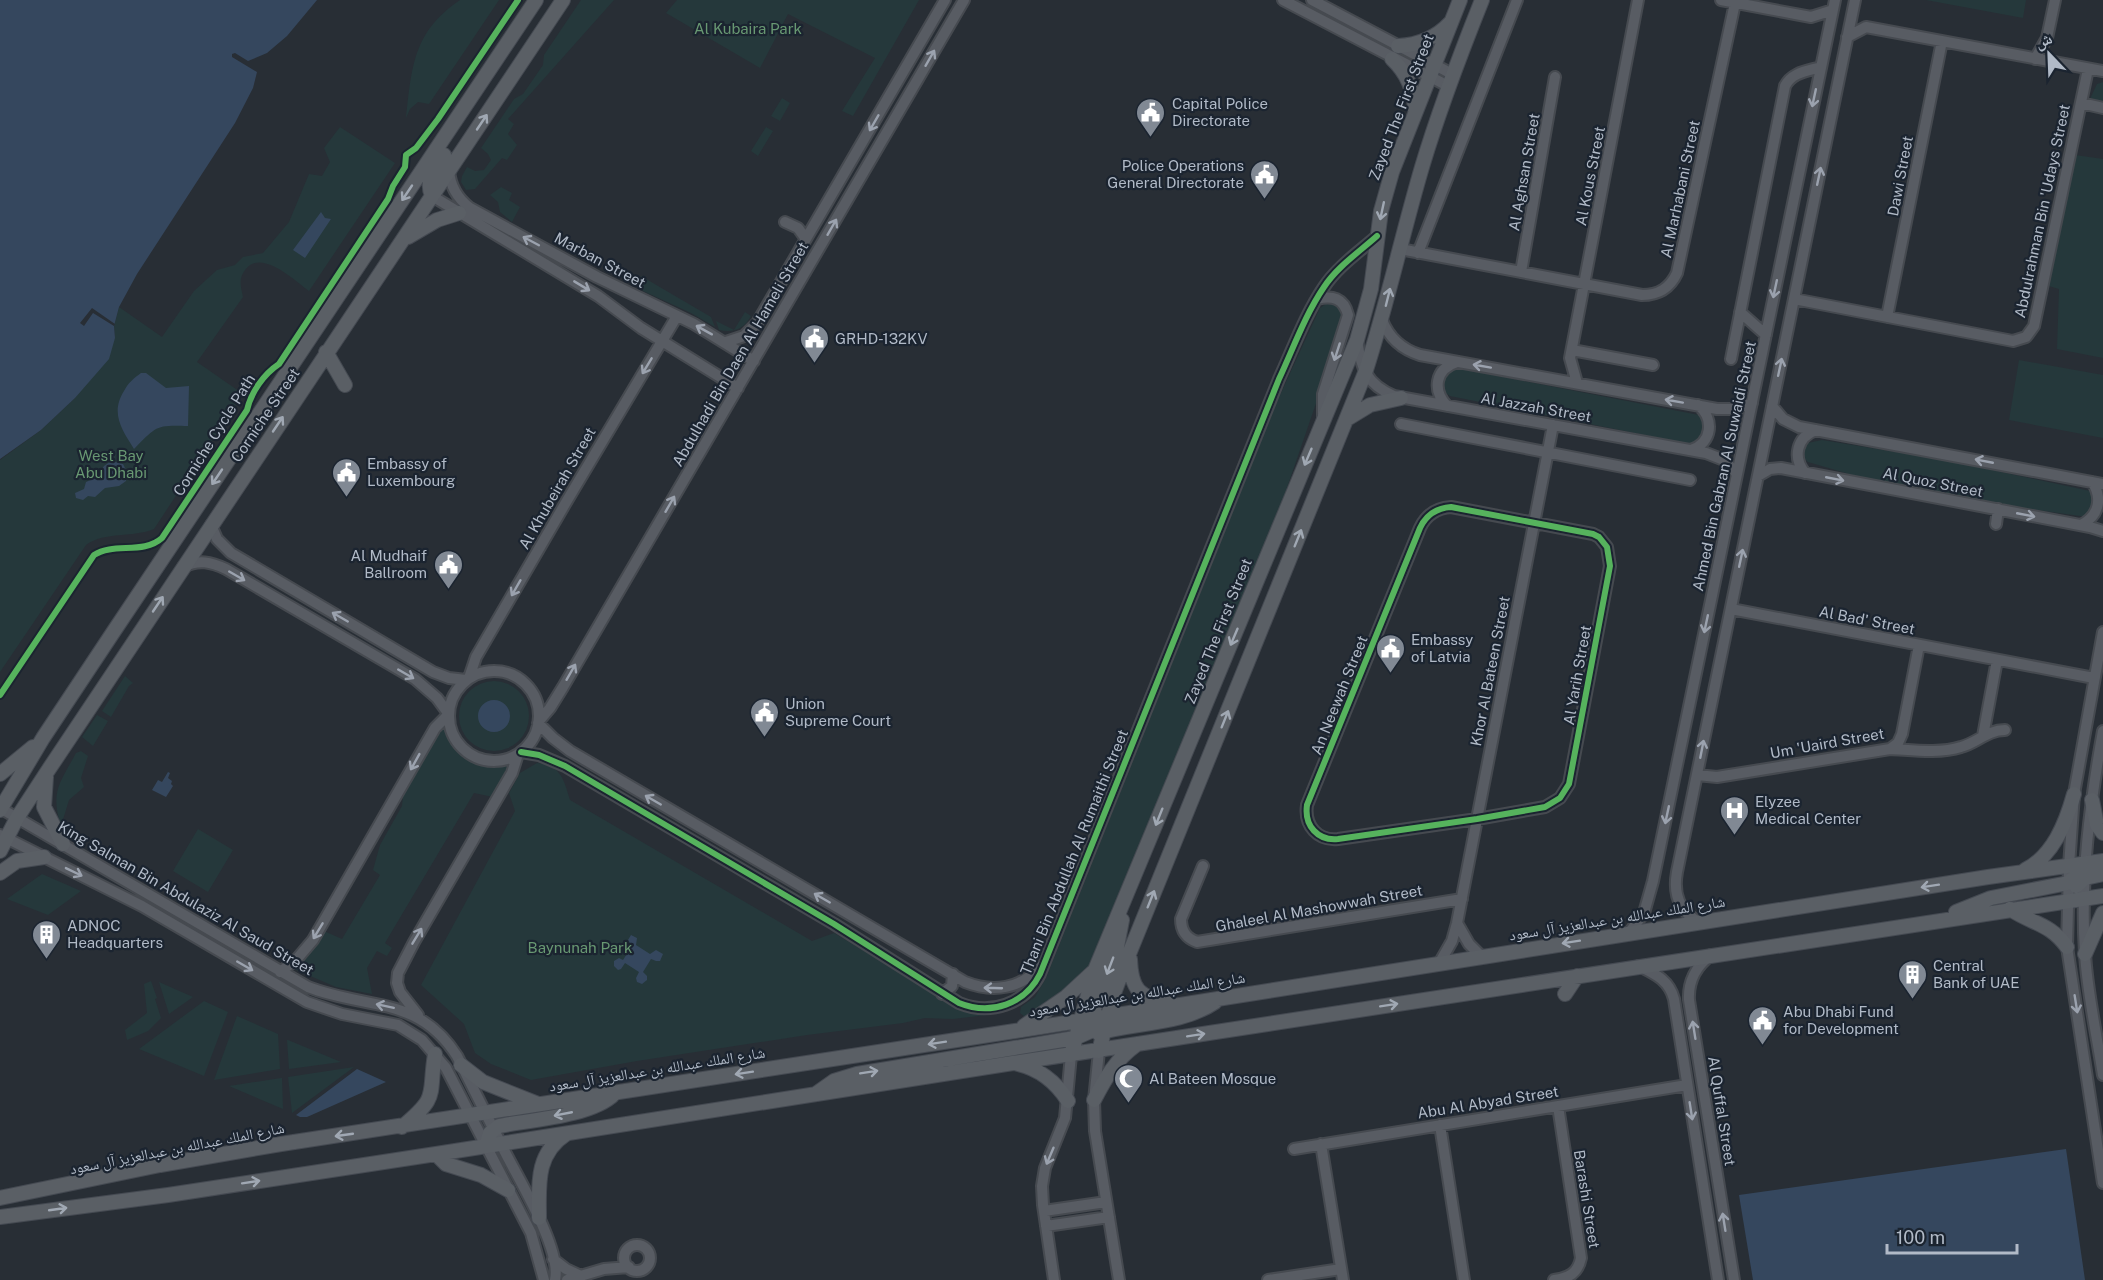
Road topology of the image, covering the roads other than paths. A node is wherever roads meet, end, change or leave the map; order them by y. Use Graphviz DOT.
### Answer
graph roads {
  1 [pos="536,0"];
  2 [pos="563,0"];
  3 [pos="945,0"];
  4 [pos="964,0"];
  5 [pos="1283,0"];
  6 [pos="1312,0"];
  7 [pos="1460,0"];
  8 [pos="1482,0"];
  9 [pos="1517,0"];
  10 [pos="1638,0"];
  11 [pos="1722,0"];
  12 [pos="2055,0"];
  13 [pos="1735,3"];
  14 [pos="1834,5"];
  15 [pos="1854,5"];
  16 [pos="1811,17"];
  17 [pos="1453,19"];
  18 [pos="1866,27"];
  19 [pos="1828,33"];
  20 [pos="1847,37"];
  21 [pos="2047,38"];
  22 [pos="1942,41"];
  23 [pos="1395,52"];
  24 [pos="498,57"];
  25 [pos="2035,59"];
  26 [pos="2051,62"];
  27 [pos="1821,67"];
  28 [pos="2088,69"];
  29 [pos="1432,71"];
  30 [pos="2103,71"];
  31 [pos="1555,77"];
  32 [pos="1450,80"];
  33 [pos="2081,103"];
  34 [pos="2103,108"];
  35 [pos="1414,116"];
  36 [pos="449,170"];
  37 [pos="432,196"];
  38 [pos="459,213"];
  39 [pos="1790,215"];
  40 [pos="1810,220"];
  41 [pos="785,222"];
  42 [pos="1377,236"];
  43 [pos="806,239"];
  44 [pos="404,240"];
  45 [pos="1400,249"];
  46 [pos="1418,253"];
  47 [pos="1780,264"];
  48 [pos="1800,270"];
  49 [pos="1521,272"];
  50 [pos="1585,284"];
  51 [pos="1317,299"];
  52 [pos="1794,299"];
  53 [pos="1740,312"];
  54 [pos="677,316"];
  55 [pos="1887,317"];
  56 [pos="1382,320"];
  57 [pos="1766,335"];
  58 [pos="1357,340"];
  59 [pos="662,341"];
  60 [pos="726,342"];
  61 [pos="326,352"];
  62 [pos="1571,354"];
  63 [pos="1731,359"];
  64 [pos="754,361"];
  65 [pos="1458,362"];
  66 [pos="1653,364"];
  67 [pos="1365,373"];
  68 [pos="1553,378"];
  69 [pos="1577,383"];
  70 [pos="345,385"];
  71 [pos="738,388"];
  72 [pos="1401,398"];
  73 [pos="1752,403"];
  74 [pos="1698,405"];
  75 [pos="1448,406"];
  76 [pos="1772,406"];
  77 [pos="1347,419"];
  78 [pos="1323,421"];
  79 [pos="1401,424"];
  80 [pos="1553,425"];
  81 [pos="1817,430"];
  82 [pos="1691,450"];
  83 [pos="1548,453"];
  84 [pos="1805,473"];
  85 [pos="1737,474"];
  86 [pos="1758,476"];
  87 [pos="1690,480"];
  88 [pos="2098,483"];
  89 [pos="1998,509"];
  90 [pos="1534,524"];
  91 [pos="1996,524"];
  92 [pos="211,525"];
  93 [pos="2081,525"];
  94 [pos="2103,531"];
  95 [pos="183,567"];
  96 [pos="1731,609"];
  97 [pos="2103,632"];
  98 [pos="1919,645"];
  99 [pos="1997,660"];
  100 [pos="2094,678"];
  101 [pos="468,679"];
  102 [pos="448,714"];
  103 [pos="538,722"];
  104 [pos="2005,730"];
  105 [pos="2103,731"];
  106 [pos="1983,736"];
  107 [pos="43,738"];
  108 [pos="1890,750"];
  109 [pos="519,753"];
  110 [pos="47,772"];
  111 [pos="0,774"];
  112 [pos="1697,776"];
  113 [pos="2074,794"];
  114 [pos="2092,800"];
  115 [pos="0,809"];
  116 [pos="17,818"];
  117 [pos="1477,819"];
  118 [pos="2103,833"];
  119 [pos="3,836"];
  120 [pos="63,844"];
  121 [pos="0,851"];
  122 [pos="44,857"];
  123 [pos="2103,861"];
  124 [pos="2086,863"];
  125 [pos="1203,866"];
  126 [pos="2069,866"];
  127 [pos="0,873"];
  128 [pos="2018,873"];
  129 [pos="2103,874"];
  130 [pos="2085,878"];
  131 [pos="2068,883"];
  132 [pos="2103,896"];
  133 [pos="2085,898"];
  134 [pos="1462,899"];
  135 [pos="2067,900"];
  136 [pos="1121,909"];
  137 [pos="2010,909"];
  138 [pos="2103,914"];
  139 [pos="1944,919"];
  140 [pos="1699,922"];
  141 [pos="1457,923"];
  142 [pos="1629,933"];
  143 [pos="2067,947"];
  144 [pos="1129,954"];
  145 [pos="2085,954"];
  146 [pos="1712,955"];
  147 [pos="1481,956"];
  148 [pos="1440,962"];
  149 [pos="1043,963"];
  150 [pos="1638,966"];
  151 [pos="1095,970"];
  152 [pos="280,972"];
  153 [pos="953,974"];
  154 [pos="1577,976"];
  155 [pos="942,994"];
  156 [pos="1565,994"];
  157 [pos="1221,998"];
  158 [pos="1182,1004"];
  159 [pos="1674,1004"];
  160 [pos="1690,1005"];
  161 [pos="1108,1015"];
  162 [pos="1085,1019"];
  163 [pos="424,1022"];
  164 [pos="1015,1031"];
  165 [pos="1104,1031"];
  166 [pos="1083,1036"];
  167 [pos="1138,1044"];
  168 [pos="1100,1051"];
  169 [pos="435,1054"];
  170 [pos="1071,1054"];
  171 [pos="1013,1063"];
  172 [pos="461,1065"];
  173 [pos="2103,1075"];
  174 [pos="1687,1085"];
  175 [pos="616,1092"];
  176 [pos="816,1094"];
  177 [pos="1094,1100"];
  178 [pos="1068,1101"];
  179 [pos="538,1104"];
  180 [pos="1558,1106"];
  181 [pos="486,1114"];
  182 [pos="471,1116"];
  183 [pos="1440,1125"];
  184 [pos="402,1127"];
  185 [pos="494,1129"];
  186 [pos="570,1132"];
  187 [pos="501,1144"];
  188 [pos="1321,1144"];
  189 [pos="486,1146"];
  190 [pos="1293,1149"];
  191 [pos="436,1154"];
  192 [pos="2103,1183"];
  193 [pos="508,1190"];
  194 [pos="0,1198"];
  195 [pos="1106,1202"];
  196 [pos="1044,1211"];
  197 [pos="0,1216"];
  198 [pos="1109,1217"];
  199 [pos="539,1218"];
  200 [pos="1046,1226"];
  201 [pos="626,1253"];
  202 [pos="553,1259"];
  203 [pos="647,1265"];
  204 [pos="630,1268"];
  205 [pos="604,1269"];
  206 [pos="1342,1274"];
  207 [pos="581,1275"];
  208 [pos="544,1280"];
  209 [pos="557,1280"];
  210 [pos="567,1280"];
  211 [pos="640,1280"];
  212 [pos="647,1280"];
  213 [pos="1054,1280"];
  214 [pos="1119,1280"];
  215 [pos="1268,1280"];
  216 [pos="1464,1280"];
  217 [pos="1554,1280"];
  218 [pos="1718,1280"];
  219 [pos="1734,1280"];
  1 -- 24 [label="main road, Corniche Street"];
  36 -- 2 [label="main road, Corniche Street, one-way"];
  3 -- 43 [label="street, Abdulhadi Bin Daen Al Hameli Street, one-way"];
  64 -- 4 [label="street, Abdulhadi Bin Daen Al Hameli Street, one-way"];
  5 -- 23 [label="street"];
  6 -- 23 [label="street"];
  7 -- 17 [label="main road, Zayed The First Street"];
  8 -- 32 [label="main road"];
  9 -- 46 [label="street"];
  10 -- 50 [label="street, Al Kous Street"];
  11 -- 13 [label="street"];
  12 -- 21 [label="street"];
  13 -- 16 [label="street"];
  13 -- 50 [label="street, Al Marhabani Street"];
  14 -- 16 [label="street"];
  14 -- 19 [label="street, Ahmed Bin Gabran Al Suwaidi Street"];
  15 -- 18 [label="street"];
  15 -- 20 [label="street"];
  16 -- 19 [label="street"];
  17 -- 23 [label="main road"];
  17 -- 29 [label="main road, Zayed The First Street"];
  18 -- 20 [label="street"];
  18 -- 22 [label="street"];
  19 -- 27 [label="street, Ahmed Bin Gabran Al Suwaidi Street"];
  40 -- 20 [label="street, one-way"];
  21 -- 25 [label="street"];
  21 -- 26 [label="street"];
  22 -- 25 [label="street"];
  22 -- 55 [label="street, Dawi Street"];
  23 -- 29 [label="street"];
  23 -- 35 [label="main road"];
  24 -- 37 [label="main road"];
  24 -- 107 [label="main road, Corniche Street, one-way"];
  25 -- 26 [label="street"];
  26 -- 28 [label="street"];
  27 -- 39 [label="street, Ahmed Bin Gabran Al Suwaidi Street, one-way"];
  27 -- 53 [label="street"];
  28 -- 30 [label="street"];
  28 -- 33 [label="street, Abdulrahman Bin 'Udays Street"];
  29 -- 32 [label="street"];
  29 -- 35 [label="main road, Zayed The First Street"];
  31 -- 49 [label="street, Al Aghsan Street"];
  32 -- 45 [label="main road"];
  33 -- 34 [label="street"];
  33 -- 55 [label="street, Abdulrahman Bin 'Udays Street"];
  35 -- 42 [label="main road, Zayed The First Street, one-way"];
  36 -- 37 [label="main road, Corniche Street"];
  54 -- 36 [label="street, Marban Street, one-way"];
  37 -- 38 [label="street, Marban Street"];
  37 -- 44 [label="main road, Corniche Street"];
  38 -- 44 [label="main road"];
  38 -- 59 [label="street, Marban Street, one-way"];
  39 -- 40 [label="street"];
  39 -- 47 [label="street, Ahmed Bin Gabran Al Suwaidi Street"];
  40 -- 48 [label="street"];
  41 -- 43 [label="street"];
  42 -- 51 [label="street, Thani Bin Abdullah Al Rumaithi Street"];
  42 -- 58 [label="main road, Zayed The First Street"];
  43 -- 60 [label="street, Abdulhadi Bin Daen Al Hameli Street"];
  44 -- 61 [label="main road, Corniche Street"];
  45 -- 46 [label="street, Al Marhabani Street"];
  56 -- 45 [label="main road, one-way"];
  46 -- 49 [label="street, Al Marhabani Street"];
  47 -- 48 [label="street"];
  47 -- 57 [label="street, Ahmed Bin Gabran Al Suwaidi Street, one-way"];
  48 -- 52 [label="street"];
  49 -- 50 [label="street, Al Marhabani Street"];
  50 -- 62 [label="street, Al Kous Street"];
  51 -- 78 [label="street, one-way"];
  51 -- 149 [label="street, Thani Bin Abdullah Al Rumaithi Street"];
  52 -- 55 [label="street, Abdulrahman Bin 'Udays Street"];
  76 -- 52 [label="street, one-way"];
  53 -- 57 [label="street"];
  53 -- 63 [label="street"];
  54 -- 59 [label="street, Al Khubeirah Street"];
  60 -- 54 [label="street, Marban Street, one-way"];
  56 -- 65 [label="street, Al Jazzah Street"];
  56 -- 67 [label="main road"];
  57 -- 73 [label="street, Ahmed Bin Gabran Al Suwaidi Street"];
  58 -- 67 [label="street"];
  58 -- 78 [label="main road, Zayed The First Street"];
  59 -- 71 [label="street, Marban Street"];
  59 -- 101 [label="street, Al Khubeirah Street, one-way"];
  60 -- 64 [label="street, Marban Street"];
  61 -- 70 [label="main road"];
  92 -- 61 [label="main road, Corniche Street, one-way"];
  62 -- 66 [label="street"];
  62 -- 68 [label="street, Al Kous Street"];
  62 -- 69 [label="street, Al Kous Street"];
  64 -- 71 [label="street, Abdulhadi Bin Daen Al Hameli Street"];
  68 -- 65 [label="street, Al Jazzah Street, one-way"];
  65 -- 75 [label="street"];
  67 -- 72 [label="street, Al Jazzah Street"];
  67 -- 77 [label="main road"];
  68 -- 69 [label="street, Al Jazzah Street"];
  74 -- 69 [label="street, Al Jazzah Street, one-way"];
  103 -- 71 [label="street, Abdulhadi Bin Daen Al Hameli Street, one-way"];
  72 -- 75 [label="street, Al Jazzah Street"];
  72 -- 77 [label="main road"];
  73 -- 74 [label="street, Al Jazzah Street"];
  73 -- 85 [label="street, Ahmed Bin Gabran Al Suwaidi Street"];
  74 -- 82 [label="street"];
  75 -- 80 [label="street, Al Jazzah Street"];
  76 -- 81 [label="street, Al Quoz Street"];
  76 -- 86 [label="street"];
  144 -- 77 [label="main road, one-way"];
  78 -- 136 [label="main road, Zayed The First Street, one-way"];
  79 -- 83 [label="street"];
  80 -- 82 [label="street, Al Jazzah Street"];
  80 -- 83 [label="street, Khor Al Bateen Street"];
  81 -- 84 [label="street"];
  88 -- 81 [label="street, Al Quoz Street, one-way"];
  82 -- 85 [label="street, Al Jazzah Street"];
  83 -- 87 [label="street"];
  83 -- 90 [label="street, Khor Al Bateen Street"];
  84 -- 86 [label="street, Al Quoz Street"];
  84 -- 89 [label="street, Al Quoz Street, one-way"];
  85 -- 142 [label="street, Ahmed Bin Gabran Al Suwaidi Street, one-way"];
  96 -- 86 [label="street, one-way"];
  88 -- 93 [label="street"];
  89 -- 91 [label="street"];
  89 -- 93 [label="street, Al Quoz Street, one-way"];
  90 -- 117 [label="street, Khor Al Bateen Street"];
  90 -- 117 [label="street, Al Yarih Street"];
  90 -- 117 [label="street, An Neewah Street"];
  92 -- 95 [label="main road, Corniche Street"];
  101 -- 92 [label="street, one-way"];
  93 -- 94 [label="street, Al Quoz Street"];
  95 -- 102 [label="street, one-way"];
  110 -- 95 [label="main road, Corniche Street, one-way"];
  96 -- 98 [label="street, Al Bad' Street"];
  112 -- 96 [label="street, one-way"];
  97 -- 100 [label="street"];
  98 -- 99 [label="street, Al Bad' Street"];
  98 -- 108 [label="street, Um 'Uaird Street"];
  99 -- 100 [label="street, Al Bad' Street"];
  99 -- 106 [label="street"];
  100 -- 113 [label="street"];
  101 -- 102 [label="street"];
  101 -- 103 [label="street"];
  102 -- 109 [label="street"];
  102 -- 152 [label="street, one-way"];
  103 -- 109 [label="street"];
  153 -- 103 [label="street, Thani Bin Abdullah Al Rumaithi Street, one-way"];
  104 -- 106 [label="street"];
  105 -- 114 [label="street"];
  106 -- 108 [label="street"];
  107 -- 111 [label="main road"];
  107 -- 115 [label="main road, Corniche Street"];
  108 -- 112 [label="street, Um 'Uaird Street"];
  109 -- 155 [label="street, Thani Bin Abdullah Al Rumaithi Street"];
  163 -- 109 [label="street, one-way"];
  110 -- 116 [label="main road, Corniche Street"];
  110 -- 120 [label="main road"];
  112 -- 140 [label="street"];
  113 -- 126 [label="street"];
  113 -- 128 [label="main road"];
  114 -- 118 [label="main road"];
  114 -- 124 [label="street"];
  115 -- 116 [label="street, King Salman Bin Abdulaziz Al Saud Street"];
  116 -- 119 [label="main road, Corniche Street"];
  116 -- 120 [label="street, King Salman Bin Abdulaziz Al Saud Street"];
  117 -- 134 [label="street, Khor Al Bateen Street"];
  119 -- 121 [label="main road, Corniche Street"];
  119 -- 122 [label="street, King Salman Bin Abdulaziz Al Saud Street"];
  120 -- 152 [label="street, King Salman Bin Abdulaziz Al Saud Street"];
  122 -- 127 [label="main road"];
  122 -- 169 [label="street, King Salman Bin Abdulaziz Al Saud Street, one-way"];
  123 -- 124 [label="main road, شارع الملك عبدالله بن عبدالعزيز آل سعود"];
  124 -- 126 [label="main road, شارع الملك عبدالله بن عبدالعزيز آل سعود"];
  124 -- 130 [label="street"];
  124 -- 131 [label="main road"];
  125 -- 134 [label="street, Ghaleel Al Mashowwah Street"];
  126 -- 128 [label="main road, شارع الملك عبدالله بن عبدالعزيز آل سعود"];
  126 -- 131 [label="street"];
  128 -- 140 [label="main road, شارع الملك عبدالله بن عبدالعزيز آل سعود, one-way"];
  129 -- 130 [label="main road"];
  130 -- 133 [label="street"];
  130 -- 135 [label="main road"];
  131 -- 135 [label="street"];
  131 -- 139 [label="main road"];
  132 -- 133 [label="main road"];
  133 -- 135 [label="main road"];
  133 -- 145 [label="street"];
  134 -- 141 [label="street, Khor Al Bateen Street"];
  135 -- 137 [label="main road"];
  135 -- 143 [label="street"];
  136 -- 151 [label="main road, Zayed The First Street"];
  136 -- 162 [label="main road, one-way"];
  137 -- 139 [label="main road"];
  137 -- 143 [label="main road"];
  138 -- 145 [label="main road"];
  139 -- 146 [label="main road"];
  140 -- 142 [label="main road, شارع الملك عبدالله بن عبدالعزيز آل سعود"];
  141 -- 147 [label="street"];
  141 -- 148 [label="street, Khor Al Bateen Street"];
  142 -- 147 [label="main road, شارع الملك عبدالله بن عبدالعزيز آل سعود, one-way"];
  143 -- 192 [label="street, one-way"];
  144 -- 158 [label="main road"];
  144 -- 161 [label="main road"];
  145 -- 173 [label="street"];
  146 -- 150 [label="main road"];
  146 -- 160 [label="street, Al Quffal Street"];
  147 -- 148 [label="main road, شارع الملك عبدالله بن عبدالعزيز آل سعود"];
  148 -- 157 [label="main road, شارع الملك عبدالله بن عبدالعزيز آل سعود"];
  149 -- 153 [label="street, Thani Bin Abdullah Al Rumaithi Street, one-way"];
  149 -- 155 [label="street, Thani Bin Abdullah Al Rumaithi Street"];
  150 -- 154 [label="main road"];
  150 -- 159 [label="street, Al Quffal Street"];
  151 -- 162 [label="main road, Zayed The First Street"];
  151 -- 164 [label="main road"];
  163 -- 152 [label="street, King Salman Bin Abdulaziz Al Saud Street, one-way"];
  153 -- 155 [label="street"];
  154 -- 156 [label="main road"];
  167 -- 154 [label="main road, one-way"];
  157 -- 158 [label="main road, شارع الملك عبدالله بن عبدالعزيز آل سعود"];
  157 -- 165 [label="main road"];
  158 -- 161 [label="main road, شارع الملك عبدالله بن عبدالعزيز آل سعود"];
  159 -- 160 [label="street"];
  159 -- 174 [label="street, Al Quffal Street"];
  219 -- 160 [label="street, Al Quffal Street, one-way"];
  161 -- 162 [label="main road, شارع الملك عبدالله بن عبدالعزيز آل سعود"];
  161 -- 165 [label="main road"];
  161 -- 166 [label="main road"];
  162 -- 164 [label="main road, شارع الملك عبدالله بن عبدالعزيز آل سعود"];
  162 -- 166 [label="main road, Zayed The First Street"];
  163 -- 172 [label="street, King Salman Bin Abdulaziz Al Saud Street"];
  164 -- 175 [label="main road, شارع الملك عبدالله بن عبدالعزيز آل سعود, one-way"];
  165 -- 166 [label="main road"];
  165 -- 168 [label="main road"];
  166 -- 168 [label="main road"];
  166 -- 170 [label="main road, Zayed The First Street"];
  176 -- 166 [label="main road, one-way"];
  167 -- 168 [label="main road"];
  167 -- 177 [label="main road"];
  168 -- 170 [label="main road"];
  168 -- 177 [label="street"];
  169 -- 182 [label="street, King Salman Bin Abdulaziz Al Saud Street"];
  169 -- 184 [label="main road"];
  170 -- 171 [label="main road"];
  170 -- 178 [label="street, Zayed The First Street"];
  171 -- 176 [label="main road"];
  171 -- 178 [label="main road"];
  172 -- 179 [label="main road"];
  172 -- 181 [label="street, King Salman Bin Abdulaziz Al Saud Street"];
  174 -- 180 [label="street, Abu Al Abyad Street"];
  174 -- 218 [label="street, Al Quffal Street, one-way"];
  175 -- 179 [label="main road, شارع الملك عبدالله بن عبدالعزيز آل سعود"];
  175 -- 185 [label="main road, one-way"];
  176 -- 186 [label="main road"];
  177 -- 195 [label="street"];
  178 -- 196 [label="street, Zayed The First Street, one-way"];
  179 -- 181 [label="main road, شارع الملك عبدالله بن عبدالعزيز آل سعود"];
  180 -- 183 [label="street, Abu Al Abyad Street"];
  180 -- 217 [label="street, Barashi Street"];
  181 -- 182 [label="main road, شارع الملك عبدالله بن عبدالعزيز آل سعود"];
  181 -- 185 [label="street, King Salman Bin Abdulaziz Al Saud Street"];
  182 -- 184 [label="main road, شارع الملك عبدالله بن عبدالعزيز آل سعود"];
  182 -- 189 [label="street, King Salman Bin Abdulaziz Al Saud Street"];
  183 -- 188 [label="street, Abu Al Abyad Street"];
  183 -- 216 [label="street"];
  184 -- 194 [label="main road, شارع الملك عبدالله بن عبدالعزيز آل سعود, one-way"];
  185 -- 187 [label="street, King Salman Bin Abdulaziz Al Saud Street"];
  185 -- 189 [label="main road"];
  186 -- 187 [label="main road"];
  186 -- 199 [label="main road"];
  187 -- 189 [label="main road"];
  187 -- 199 [label="street, King Salman Bin Abdulaziz Al Saud Street"];
  188 -- 190 [label="street, Abu Al Abyad Street"];
  188 -- 206 [label="street"];
  189 -- 191 [label="main road"];
  189 -- 193 [label="street, King Salman Bin Abdulaziz Al Saud Street"];
  191 -- 193 [label="main road"];
  197 -- 191 [label="main road, one-way"];
  193 -- 208 [label="street, King Salman Bin Abdulaziz Al Saud Street"];
  195 -- 196 [label="street"];
  195 -- 198 [label="street"];
  196 -- 200 [label="street, Zayed The First Street"];
  198 -- 200 [label="street"];
  198 -- 214 [label="street"];
  199 -- 202 [label="street, King Salman Bin Abdulaziz Al Saud Street"];
  200 -- 213 [label="street, Zayed The First Street"];
  201 -- 203 [label="street"];
  201 -- 204 [label="street"];
  201 -- 205 [label="street"];
  202 -- 207 [label="street"];
  202 -- 209 [label="street, King Salman Bin Abdulaziz Al Saud Street"];
  203 -- 204 [label="street"];
  203 -- 212 [label="street"];
  204 -- 205 [label="street"];
  204 -- 211 [label="street"];
  205 -- 207 [label="street"];
  206 -- 215 [label="street"];
  207 -- 210 [label="street"];
}
